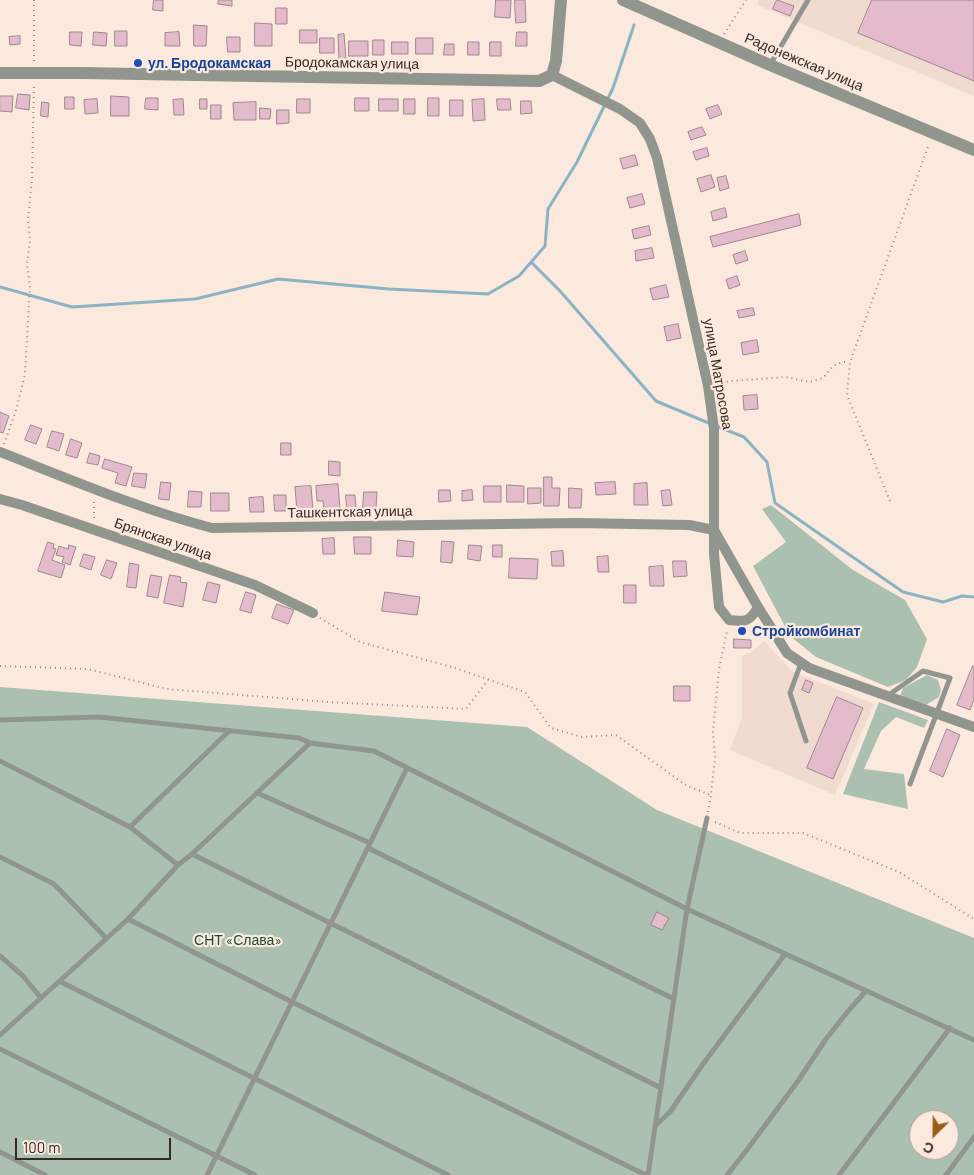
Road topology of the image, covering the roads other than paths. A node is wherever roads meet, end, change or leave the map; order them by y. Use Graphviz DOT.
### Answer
graph roads {
  1 [pos="561,0"];
  2 [pos="623,0"];
  3 [pos="808,0"];
  4 [pos="770,65"];
  5 [pos="0,73"];
  6 [pos="552,75"];
  7 [pos="974,150"];
  8 [pos="0,452"];
  9 [pos="0,499"];
  10 [pos="714,530"];
  11 [pos="758,607"];
  12 [pos="313,613"];
  13 [pos="801,663"];
  14 [pos="887,696"];
  15 [pos="937,714"];
  16 [pos="0,720"];
  17 [pos="974,727"];
  18 [pos="229,731"];
  19 [pos="806,741"];
  20 [pos="310,743"];
  21 [pos="0,761"];
  22 [pos="407,768"];
  23 [pos="910,784"];
  24 [pos="257,793"];
  25 [pos="707,818"];
  26 [pos="130,826"];
  27 [pos="369,846"];
  28 [pos="192,854"];
  29 [pos="0,857"];
  30 [pos="178,865"];
  31 [pos="687,909"];
  32 [pos="128,919"];
  33 [pos="330,924"];
  34 [pos="106,938"];
  35 [pos="786,954"];
  36 [pos="0,956"];
  37 [pos="59,981"];
  38 [pos="866,991"];
  39 [pos="41,998"];
  40 [pos="674,999"];
  41 [pos="292,1002"];
  42 [pos="950,1028"];
  43 [pos="0,1035"];
  44 [pos="974,1040"];
  45 [pos="0,1050"];
  46 [pos="255,1078"];
  47 [pos="661,1088"];
  48 [pos="656,1126"];
  49 [pos="974,1137"];
  50 [pos="0,1152"];
  51 [pos="216,1156"];
  52 [pos="45,1175"];
  53 [pos="207,1175"];
  54 [pos="255,1175"];
  55 [pos="448,1175"];
  56 [pos="647,1175"];
  57 [pos="727,1175"];
  58 [pos="839,1175"];
  59 [pos="946,1175"];
  1 -- 6 [label="street"];
  2 -- 4 [label="street, Радонежская улица"];
  3 -- 4 [label="lane"];
  4 -- 7 [label="street, Радонежская улица"];
  5 -- 6 [label="street, Бродокамская улица"];
  6 -- 10 [label="street, улица Матросова"];
  8 -- 10 [label="street, Ташкентская улица"];
  9 -- 12 [label="street, Брянская улица"];
  10 -- 11 [label="street, улица Матросова"];
  10 -- 11 [label="street"];
  11 -- 13 [label="street, улица Матросова"];
  13 -- 14 [label="street, улица Матросова"];
  13 -- 19 [label="lane"];
  14 -- 15 [label="street, улица Матросова"];
  14 -- 15 [label="lane"];
  15 -- 17 [label="street, улица Матросова"];
  15 -- 23 [label="lane"];
  16 -- 18 [label="lane"];
  18 -- 20 [label="lane"];
  18 -- 26 [label="lane"];
  20 -- 22 [label="lane"];
  20 -- 24 [label="lane"];
  21 -- 26 [label="lane"];
  22 -- 27 [label="lane"];
  22 -- 31 [label="lane"];
  24 -- 27 [label="lane"];
  24 -- 28 [label="lane"];
  25 -- 31 [label="lane"];
  26 -- 30 [label="lane"];
  27 -- 33 [label="lane"];
  27 -- 40 [label="lane"];
  28 -- 30 [label="lane"];
  28 -- 33 [label="lane"];
  29 -- 34 [label="lane"];
  30 -- 32 [label="lane"];
  31 -- 35 [label="lane"];
  31 -- 40 [label="lane"];
  32 -- 34 [label="lane"];
  32 -- 41 [label="lane"];
  33 -- 41 [label="lane"];
  33 -- 47 [label="lane"];
  34 -- 37 [label="lane"];
  35 -- 38 [label="lane"];
  35 -- 48 [label="lane"];
  36 -- 39 [label="lane"];
  37 -- 39 [label="lane"];
  37 -- 46 [label="lane"];
  38 -- 42 [label="lane"];
  38 -- 57 [label="lane"];
  39 -- 43 [label="lane"];
  40 -- 47 [label="lane"];
  41 -- 46 [label="lane"];
  41 -- 56 [label="lane"];
  42 -- 44 [label="lane"];
  42 -- 58 [label="lane"];
  45 -- 51 [label="lane"];
  46 -- 51 [label="lane"];
  46 -- 55 [label="lane"];
  47 -- 48 [label="lane"];
  48 -- 56 [label="lane"];
  49 -- 59 [label="lane"];
  50 -- 52 [label="lane"];
  51 -- 53 [label="lane"];
  51 -- 54 [label="lane"];
}
